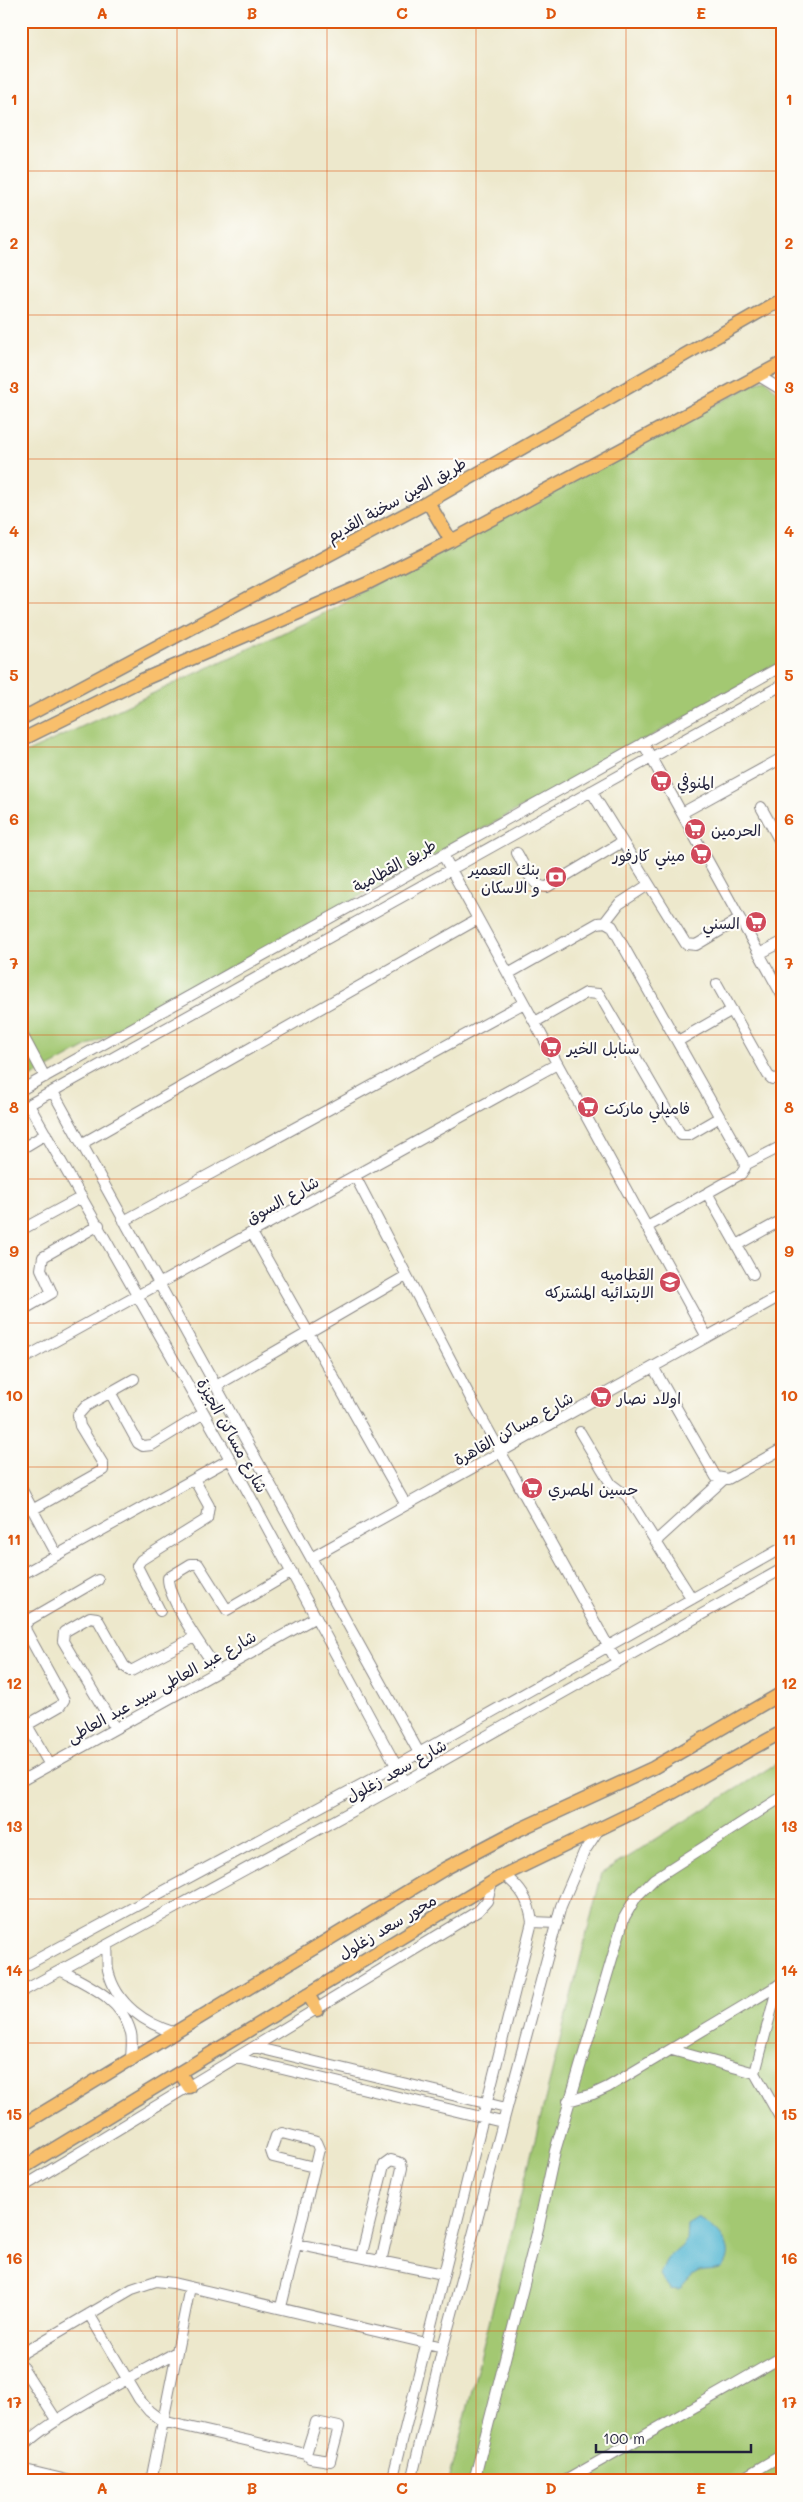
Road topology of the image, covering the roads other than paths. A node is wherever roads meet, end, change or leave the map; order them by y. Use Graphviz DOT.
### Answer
graph roads {
  1 [pos="782,299"];
  2 [pos="782,363"];
  3 [pos="759,376"];
  4 [pos="782,390"];
  5 [pos="428,502"];
  6 [pos="451,541"];
  7 [pos="782,666"];
  8 [pos="782,686"];
  9 [pos="21,719"];
  10 [pos="21,740"];
  11 [pos="643,743"];
  12 [pos="652,757"];
  13 [pos="782,758"];
  14 [pos="591,791"];
  15 [pos="761,808"];
  16 [pos="682,813"];
  17 [pos="622,842"];
  18 [pos="782,845"];
  19 [pos="517,853"];
  20 [pos="443,855"];
  21 [pos="450,870"];
  22 [pos="648,885"];
  23 [pos="478,919"];
  24 [pos="740,919"];
  25 [pos="605,922"];
  26 [pos="782,942"];
  27 [pos="759,954"];
  28 [pos="508,974"];
  29 [pos="717,984"];
  30 [pos="782,995"];
  31 [pos="524,1004"];
  32 [pos="732,1010"];
  33 [pos="534,1022"];
  34 [pos="21,1032"];
  35 [pos="678,1042"];
  36 [pos="557,1064"];
  37 [pos="45,1077"];
  38 [pos="782,1078"];
  39 [pos="22,1088"];
  40 [pos="53,1092"];
  41 [pos="25,1107"];
  42 [pos="720,1117"];
  43 [pos="46,1134"];
  44 [pos="83,1143"];
  45 [pos="782,1146"];
  46 [pos="21,1149"];
  47 [pos="745,1165"];
  48 [pos="355,1176"];
  49 [pos="707,1193"];
  50 [pos="82,1197"];
  51 [pos="782,1220"];
  52 [pos="124,1221"];
  53 [pos="99,1225"];
  54 [pos="647,1227"];
  55 [pos="21,1230"];
  56 [pos="252,1233"];
  57 [pos="737,1245"];
  58 [pos="753,1274"];
  59 [pos="406,1276"];
  60 [pos="160,1284"];
  61 [pos="782,1295"];
  62 [pos="137,1296"];
  63 [pos="21,1310"];
  64 [pos="310,1334"];
  65 [pos="707,1337"];
  66 [pos="21,1360"];
  67 [pos="653,1367"];
  68 [pos="134,1379"];
  69 [pos="216,1386"];
  70 [pos="110,1392"];
  71 [pos="204,1413"];
  72 [pos="580,1432"];
  73 [pos="782,1449"];
  74 [pos="502,1451"];
  75 [pos="230,1459"];
  76 [pos="194,1479"];
  77 [pos="723,1480"];
  78 [pos="21,1488"];
  79 [pos="406,1505"];
  80 [pos="32,1510"];
  81 [pos="656,1542"];
  82 [pos="782,1548"];
  83 [pos="57,1555"];
  84 [pos="311,1558"];
  85 [pos="782,1569"];
  86 [pos="22,1572"];
  87 [pos="292,1572"];
  88 [pos="98,1580"];
  89 [pos="692,1599"];
  90 [pos="160,1611"];
  91 [pos="316,1617"];
  92 [pos="195,1637"];
  93 [pos="608,1646"];
  94 [pos="617,1662"];
  95 [pos="218,1671"];
  96 [pos="782,1693"];
  97 [pos="21,1715"];
  98 [pos="27,1725"];
  99 [pos="115,1728"];
  100 [pos="782,1732"];
  101 [pos="419,1753"];
  102 [pos="50,1765"];
  103 [pos="396,1766"];
  104 [pos="428,1769"];
  105 [pos="21,1781"];
  106 [pos="405,1782"];
  107 [pos="782,1797"];
  108 [pos="599,1829"];
  109 [pos="504,1875"];
  110 [pos="492,1882"];
  111 [pos="532,1922"];
  112 [pos="557,1923"];
  113 [pos="107,1947"];
  114 [pos="21,1968"];
  115 [pos="62,1971"];
  116 [pos="21,1983"];
  117 [pos="780,1984"];
  118 [pos="21,1992"];
  119 [pos="308,1994"];
  120 [pos="317,2010"];
  121 [pos="176,2033"];
  122 [pos="254,2048"];
  123 [pos="672,2050"];
  124 [pos="237,2058"];
  125 [pos="131,2061"];
  126 [pos="755,2073"];
  127 [pos="180,2074"];
  128 [pos="189,2087"];
  129 [pos="568,2101"];
  130 [pos="486,2104"];
  131 [pos="506,2108"];
  132 [pos="482,2117"];
  133 [pos="782,2121"];
  134 [pos="502,2122"];
  135 [pos="21,2126"];
  136 [pos="314,2166"];
  137 [pos="21,2169"];
  138 [pos="21,2188"];
  139 [pos="375,2204"];
  140 [pos="393,2208"];
  141 [pos="296,2244"];
  142 [pos="361,2257"];
  143 [pos="381,2262"];
  144 [pos="443,2274"];
  145 [pos="190,2287"];
  146 [pos="281,2307"];
  147 [pos="89,2314"];
  148 [pos="425,2343"];
  149 [pos="443,2347"];
  150 [pos="176,2352"];
  151 [pos="21,2354"];
  152 [pos="782,2357"];
  153 [pos="21,2366"];
  154 [pos="128,2380"];
  155 [pos="57,2421"];
  156 [pos="162,2421"];
  157 [pos="21,2450"];
  158 [pos="306,2454"];
  159 [pos="782,2455"];
  160 [pos="21,2469"];
  161 [pos="71,2481"];
  162 [pos="151,2481"];
  163 [pos="392,2481"];
  164 [pos="411,2481"];
  165 [pos="474,2481"];
  166 [pos="565,2481"];
  167 [pos="738,2481"];
  1 -- 5 [label="main road, طريق العين سخنة القديم"];
  2 -- 3 [label="main road"];
  3 -- 4 [label="street"];
  3 -- 6 [label="main road"];
  5 -- 6 [label="main road"];
  5 -- 9 [label="main road, طريق العين سخنة القديم"];
  6 -- 10 [label="main road"];
  7 -- 11 [label="street, طريق القطامية"];
  8 -- 12 [label="street, طريق القطامية"];
  11 -- 12 [label="street"];
  11 -- 20 [label="street, طريق القطامية"];
  12 -- 14 [label="street, طريق القطامية"];
  12 -- 16 [label="street"];
  13 -- 16 [label="street"];
  14 -- 17 [label="street"];
  14 -- 21 [label="street, طريق القطامية"];
  15 -- 18 [label="street"];
  16 -- 24 [label="street"];
  17 -- 19 [label="street"];
  17 -- 22 [label="street"];
  20 -- 21 [label="street"];
  20 -- 37 [label="street, طريق القطامية"];
  21 -- 23 [label="street"];
  21 -- 40 [label="street, طريق القطامية"];
  22 -- 24 [label="street"];
  22 -- 25 [label="street"];
  23 -- 28 [label="street"];
  23 -- 44 [label="street"];
  24 -- 27 [label="street"];
  25 -- 28 [label="street"];
  25 -- 35 [label="street"];
  26 -- 27 [label="street"];
  27 -- 30 [label="street"];
  28 -- 31 [label="street"];
  29 -- 32 [label="street"];
  31 -- 33 [label="street"];
  31 -- 52 [label="street"];
  32 -- 35 [label="street"];
  32 -- 38 [label="street"];
  33 -- 36 [label="street"];
  33 -- 42 [label="street"];
  34 -- 37 [label="street"];
  35 -- 42 [label="street"];
  36 -- 48 [label="street, شارع السوق"];
  36 -- 54 [label="street"];
  37 -- 39 [label="street, طريق القطامية"];
  40 -- 41 [label="street, طريق القطامية"];
  40 -- 44 [label="street, شارع مساكن الجيزة"];
  41 -- 43 [label="street, شارع مساكن الجيزة"];
  42 -- 47 [label="street"];
  43 -- 46 [label="street"];
  43 -- 50 [label="street, شارع مساكن الجيزة"];
  44 -- 52 [label="street, شارع مساكن الجيزة"];
  45 -- 47 [label="street"];
  47 -- 49 [label="street"];
  48 -- 56 [label="street, شارع السوق"];
  48 -- 59 [label="street"];
  49 -- 54 [label="street"];
  49 -- 57 [label="street"];
  50 -- 53 [label="street, شارع مساكن الجيزة"];
  50 -- 55 [label="street"];
  51 -- 57 [label="street"];
  52 -- 60 [label="street, شارع مساكن الجيزة"];
  53 -- 62 [label="street, شارع مساكن الجيزة"];
  53 -- 63 [label="street"];
  54 -- 65 [label="street"];
  56 -- 60 [label="street, شارع السوق"];
  56 -- 64 [label="street"];
  57 -- 58 [label="street"];
  59 -- 64 [label="street"];
  59 -- 74 [label="street"];
  60 -- 62 [label="street, شارع السوق"];
  60 -- 69 [label="street, شارع مساكن الجيزة"];
  61 -- 65 [label="street, شارع مساكن القاهرة"];
  62 -- 66 [label="street, شارع السوق"];
  62 -- 71 [label="street, شارع مساكن الجيزة"];
  64 -- 69 [label="street"];
  64 -- 79 [label="street"];
  65 -- 67 [label="street, شارع مساكن القاهرة"];
  67 -- 74 [label="street, شارع مساكن القاهرة"];
  67 -- 77 [label="street"];
  68 -- 70 [label="street"];
  69 -- 84 [label="street, شارع مساكن الجيزة"];
  70 -- 71 [label="street"];
  70 -- 80 [label="street"];
  71 -- 75 [label="street, شارع مساكن الجيزة"];
  72 -- 81 [label="street"];
  73 -- 77 [label="street"];
  74 -- 79 [label="street, شارع مساكن القاهرة"];
  74 -- 93 [label="street"];
  75 -- 76 [label="street"];
  75 -- 87 [label="street, شارع مساكن الجيزة"];
  76 -- 83 [label="street"];
  76 -- 90 [label="street"];
  77 -- 81 [label="street"];
  78 -- 80 [label="street"];
  79 -- 84 [label="street, شارع مساكن القاهرة"];
  80 -- 83 [label="street"];
  81 -- 89 [label="street"];
  82 -- 89 [label="street, شارع سعد زغلول"];
  83 -- 86 [label="street"];
  84 -- 101 [label="street, شارع مساكن الجيزة"];
  85 -- 94 [label="street, شارع سعد زغلول"];
  87 -- 91 [label="street, شارع مساكن الجيزة"];
  87 -- 92 [label="street"];
  88 -- 98 [label="street"];
  89 -- 93 [label="street, شارع سعد زغلول"];
  91 -- 95 [label="street, شارع عبد العاطى سيد عبد العاطى"];
  91 -- 103 [label="street, شارع مساكن الجيزة"];
  92 -- 95 [label="street"];
  92 -- 99 [label="street"];
  93 -- 94 [label="street"];
  93 -- 101 [label="street, شارع سعد زغلول"];
  94 -- 104 [label="street, شارع سعد زغلول"];
  95 -- 99 [label="street, شارع عبد العاطى سيد عبد العاطى"];
  96 -- 121 [label="main road, محور سعد زغلول"];
  97 -- 98 [label="street"];
  98 -- 102 [label="street"];
  99 -- 102 [label="street, شارع عبد العاطى سيد عبد العاطى"];
  100 -- 108 [label="main road, محور سعد زغلول"];
  101 -- 103 [label="street, شارع سعد زغلول"];
  101 -- 104 [label="street, شارع مساكن الجيزة"];
  102 -- 105 [label="street, شارع عبد العاطى سيد عبد العاطى"];
  103 -- 106 [label="street, شارع مساكن الجيزة"];
  103 -- 114 [label="street, شارع سعد زغلول"];
  104 -- 106 [label="street, شارع سعد زغلول"];
  106 -- 113 [label="street, شارع سعد زغلول"];
  107 -- 129 [label="street"];
  108 -- 109 [label="main road, محور سعد زغلول"];
  108 -- 112 [label="street"];
  109 -- 110 [label="main road, محور سعد زغلول"];
  109 -- 111 [label="street"];
  110 -- 119 [label="main road, محور سعد زغلول"];
  110 -- 120 [label="street"];
  111 -- 112 [label="street"];
  111 -- 130 [label="street"];
  112 -- 131 [label="street"];
  113 -- 115 [label="street, شارع سعد زغلول"];
  113 -- 121 [label="street"];
  115 -- 118 [label="street, شارع سعد زغلول"];
  115 -- 125 [label="street"];
  116 -- 118 [label="street"];
  117 -- 123 [label="street"];
  117 -- 126 [label="street"];
  119 -- 120 [label="main road"];
  119 -- 127 [label="main road, محور سعد زغلول"];
  120 -- 122 [label="street"];
  121 -- 125 [label="main road, محور سعد زغلول"];
  122 -- 124 [label="street"];
  122 -- 130 [label="street"];
  123 -- 126 [label="street"];
  123 -- 129 [label="street"];
  124 -- 128 [label="street"];
  124 -- 132 [label="street"];
  125 -- 135 [label="main road, محور سعد زغلول"];
  126 -- 133 [label="street"];
  127 -- 128 [label="main road"];
  127 -- 137 [label="main road, محور سعد زغلول"];
  128 -- 138 [label="street"];
  129 -- 165 [label="street"];
  130 -- 131 [label="street"];
  130 -- 132 [label="street"];
  131 -- 134 [label="street"];
  132 -- 134 [label="street"];
  132 -- 144 [label="street"];
  134 -- 149 [label="street"];
  136 -- 136 [label="street"];
  136 -- 141 [label="street"];
  139 -- 140 [label="street"];
  139 -- 140 [label="street"];
  139 -- 142 [label="street"];
  140 -- 143 [label="street"];
  141 -- 142 [label="street"];
  141 -- 146 [label="street"];
  142 -- 143 [label="street"];
  143 -- 144 [label="street"];
  144 -- 148 [label="street"];
  145 -- 146 [label="street"];
  145 -- 147 [label="street"];
  145 -- 150 [label="street"];
  146 -- 148 [label="street"];
  147 -- 151 [label="street"];
  147 -- 154 [label="street"];
  148 -- 149 [label="street"];
  148 -- 163 [label="street"];
  149 -- 164 [label="street"];
  150 -- 154 [label="street"];
  150 -- 156 [label="street"];
  152 -- 166 [label="street"];
  153 -- 155 [label="street"];
  154 -- 155 [label="street"];
  154 -- 156 [label="street"];
  155 -- 157 [label="street"];
  156 -- 158 [label="street"];
  156 -- 162 [label="street"];
  159 -- 167 [label="street"];
  160 -- 161 [label="street"];
}
